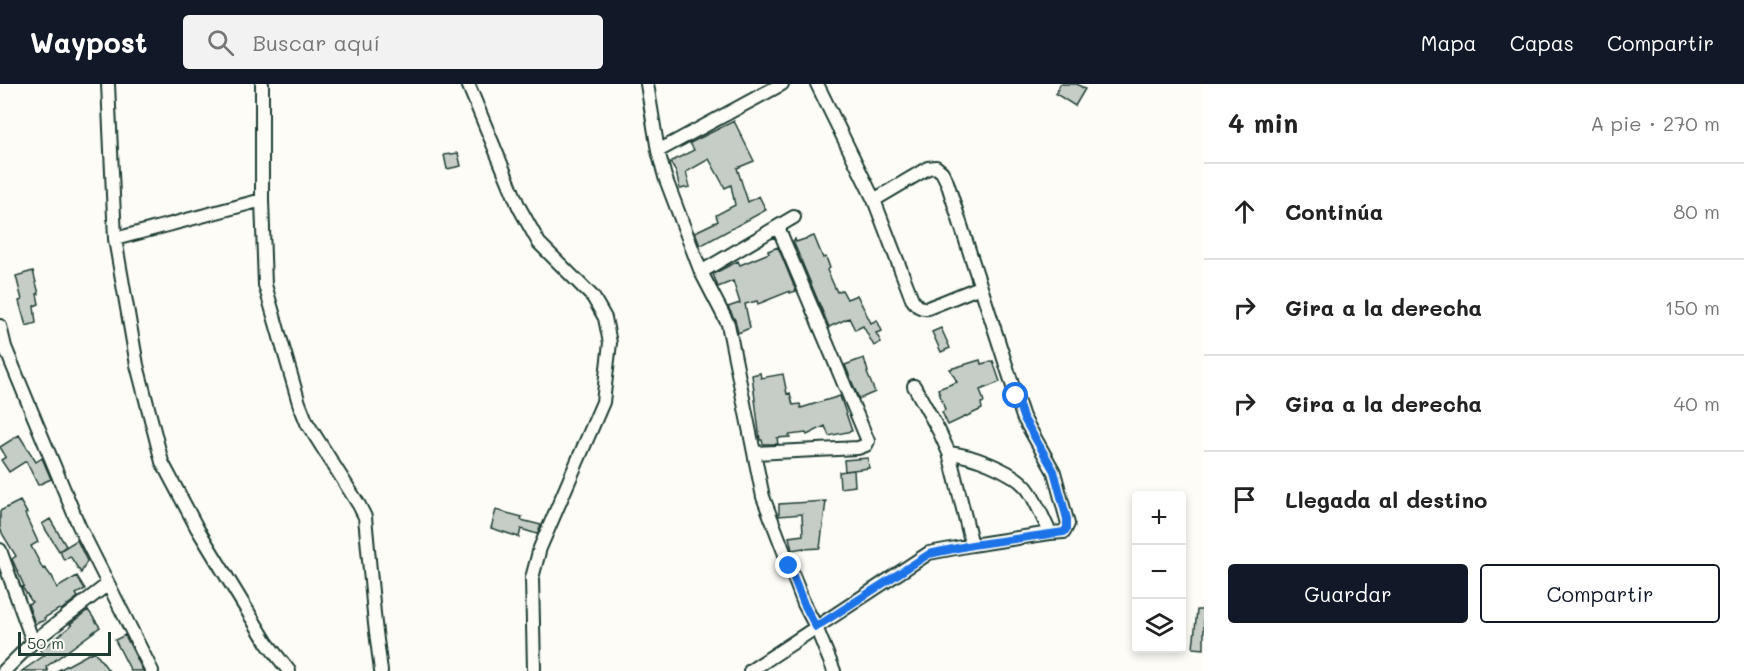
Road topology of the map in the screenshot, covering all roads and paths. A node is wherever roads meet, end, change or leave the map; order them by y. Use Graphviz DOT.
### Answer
graph roads {
  1 [pos="108,84"];
  2 [pos="262,84"];
  3 [pos="468,84"];
  4 [pos="647,84"];
  5 [pos="782,84"];
  6 [pos="817,84"];
  7 [pos="658,151"];
  8 [pos="262,200"];
  9 [pos="874,200"];
  10 [pos="794,217"];
  11 [pos="778,227"];
  12 [pos="115,239"];
  13 [pos="701,272"];
  14 [pos="980,287"];
  15 [pos="0,326"];
  16 [pos="914,386"];
  17 [pos="754,453"];
  18 [pos="949,453"];
  19 [pos="1050,533"];
  20 [pos="972,545"];
  21 [pos="0,550"];
  22 [pos="108,584"];
  23 [pos="816,627"];
  24 [pos="33,642"];
  25 [pos="534,669"];
  26 [pos="8,670"];
  27 [pos="152,671"];
  28 [pos="289,671"];
  29 [pos="381,671"];
  30 [pos="750,671"];
  31 [pos="834,671"];
  1 -- 12 [label="street"];
  2 -- 8 [label="street"];
  3 -- 25 [label="street"];
  4 -- 7 [label="street"];
  5 -- 7 [label="street"];
  6 -- 9 [label="street"];
  7 -- 13 [label="street"];
  8 -- 12 [label="street"];
  8 -- 29 [label="street"];
  9 -- 14 [label="street"];
  9 -- 14 [label="street"];
  10 -- 11 [label="street"];
  11 -- 13 [label="street"];
  11 -- 17 [label="street"];
  12 -- 28 [label="street"];
  13 -- 17 [label="street"];
  14 -- 19 [label="street"];
  15 -- 22 [label="street"];
  16 -- 18 [label="street"];
  17 -- 23 [label="street"];
  18 -- 19 [label="street"];
  18 -- 20 [label="street"];
  19 -- 20 [label="street"];
  20 -- 23 [label="street"];
  21 -- 24 [label="street"];
  22 -- 24 [label="street"];
  22 -- 27 [label="street"];
  23 -- 30 [label="street"];
  23 -- 31 [label="street"];
  24 -- 26 [label="street"];
}
